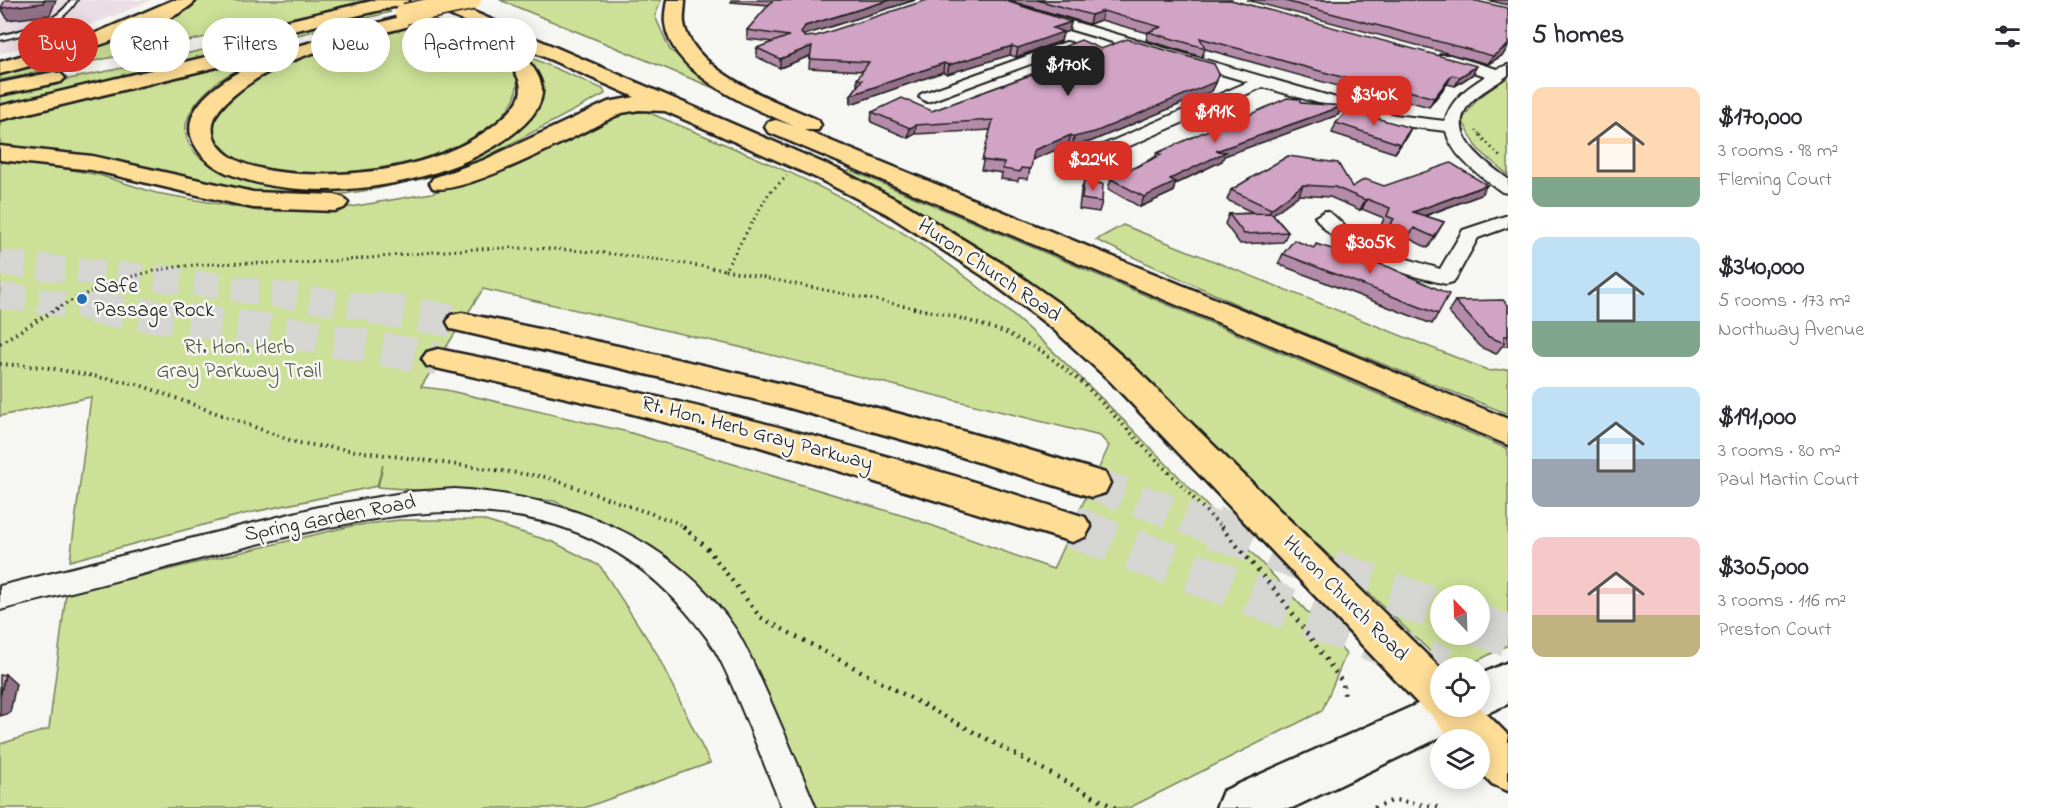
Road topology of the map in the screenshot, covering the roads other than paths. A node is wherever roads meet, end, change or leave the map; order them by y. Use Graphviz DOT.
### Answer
graph roads {
  1 [pos="74,0"];
  2 [pos="187,0"];
  3 [pos="431,0"];
  4 [pos="676,0"];
  5 [pos="985,0"];
  6 [pos="476,1"];
  7 [pos="405,7"];
  8 [pos="1101,34"];
  9 [pos="0,38"];
  10 [pos="604,55"];
  11 [pos="1432,55"];
  12 [pos="0,68"];
  13 [pos="98,69"];
  14 [pos="1503,71"];
  15 [pos="70,75"];
  16 [pos="639,80"];
  17 [pos="1263,81"];
  18 [pos="0,89"];
  19 [pos="927,97"];
  20 [pos="675,107"];
  21 [pos="0,113"];
  22 [pos="1451,128"];
  23 [pos="561,132"];
  24 [pos="0,153"];
  25 [pos="1074,164"];
  26 [pos="919,186"];
  27 [pos="1508,188"];
  28 [pos="1325,218"];
  29 [pos="1508,221"];
  30 [pos="462,322"];
  31 [pos="438,359"];
  32 [pos="1508,433"];
  33 [pos="1092,483"];
  34 [pos="1072,527"];
  35 [pos="0,598"];
  36 [pos="1430,678"];
  37 [pos="1508,682"];
  38 [pos="1490,690"];
  39 [pos="1430,717"];
  40 [pos="1467,717"];
  41 [pos="1508,768"];
  42 [pos="799,808"];
  43 [pos="1240,808"];
  1 -- 9 [label="lane"];
  2 -- 12 [label="highway"];
  3 -- 16 [label="highway, Huron Church Road"];
  4 -- 26 [label="highway"];
  5 -- 8 [label="street"];
  6 -- 7 [label="highway, bridge"];
  6 -- 10 [label="highway"];
  7 -- 7 [label="highway"];
  7 -- 13 [label="highway"];
  7 -- 21 [label="highway"];
  8 -- 17 [label="street"];
  8 -- 19 [label="street"];
  11 -- 14 [label="street"];
  14 -- 22 [label="street"];
  15 -- 18 [label="highway"];
  16 -- 20 [label="highway, Huron Church Road"];
  16 -- 23 [label="highway"];
  16 -- 26 [label="highway, Huron Church Road"];
  17 -- 22 [label="street"];
  17 -- 25 [label="street"];
  20 -- 23 [label="highway"];
  20 -- 36 [label="highway, Huron Church Road"];
  22 -- 27 [label="street"];
  23 -- 24 [label="highway"];
  26 -- 32 [label="highway, Huron Church Road"];
  28 -- 29 [label="street"];
  30 -- 33 [label="highway, Rt. Hon. Herb Gray Parkway"];
  31 -- 34 [label="highway, Rt. Hon. Herb Gray Parkway"];
  35 -- 42 [label="street, Spring Garden Road"];
  37 -- 38 [label="street"];
  39 -- 43 [label="street"];
  40 -- 41 [label="highway, Huron Church Road"];
}
